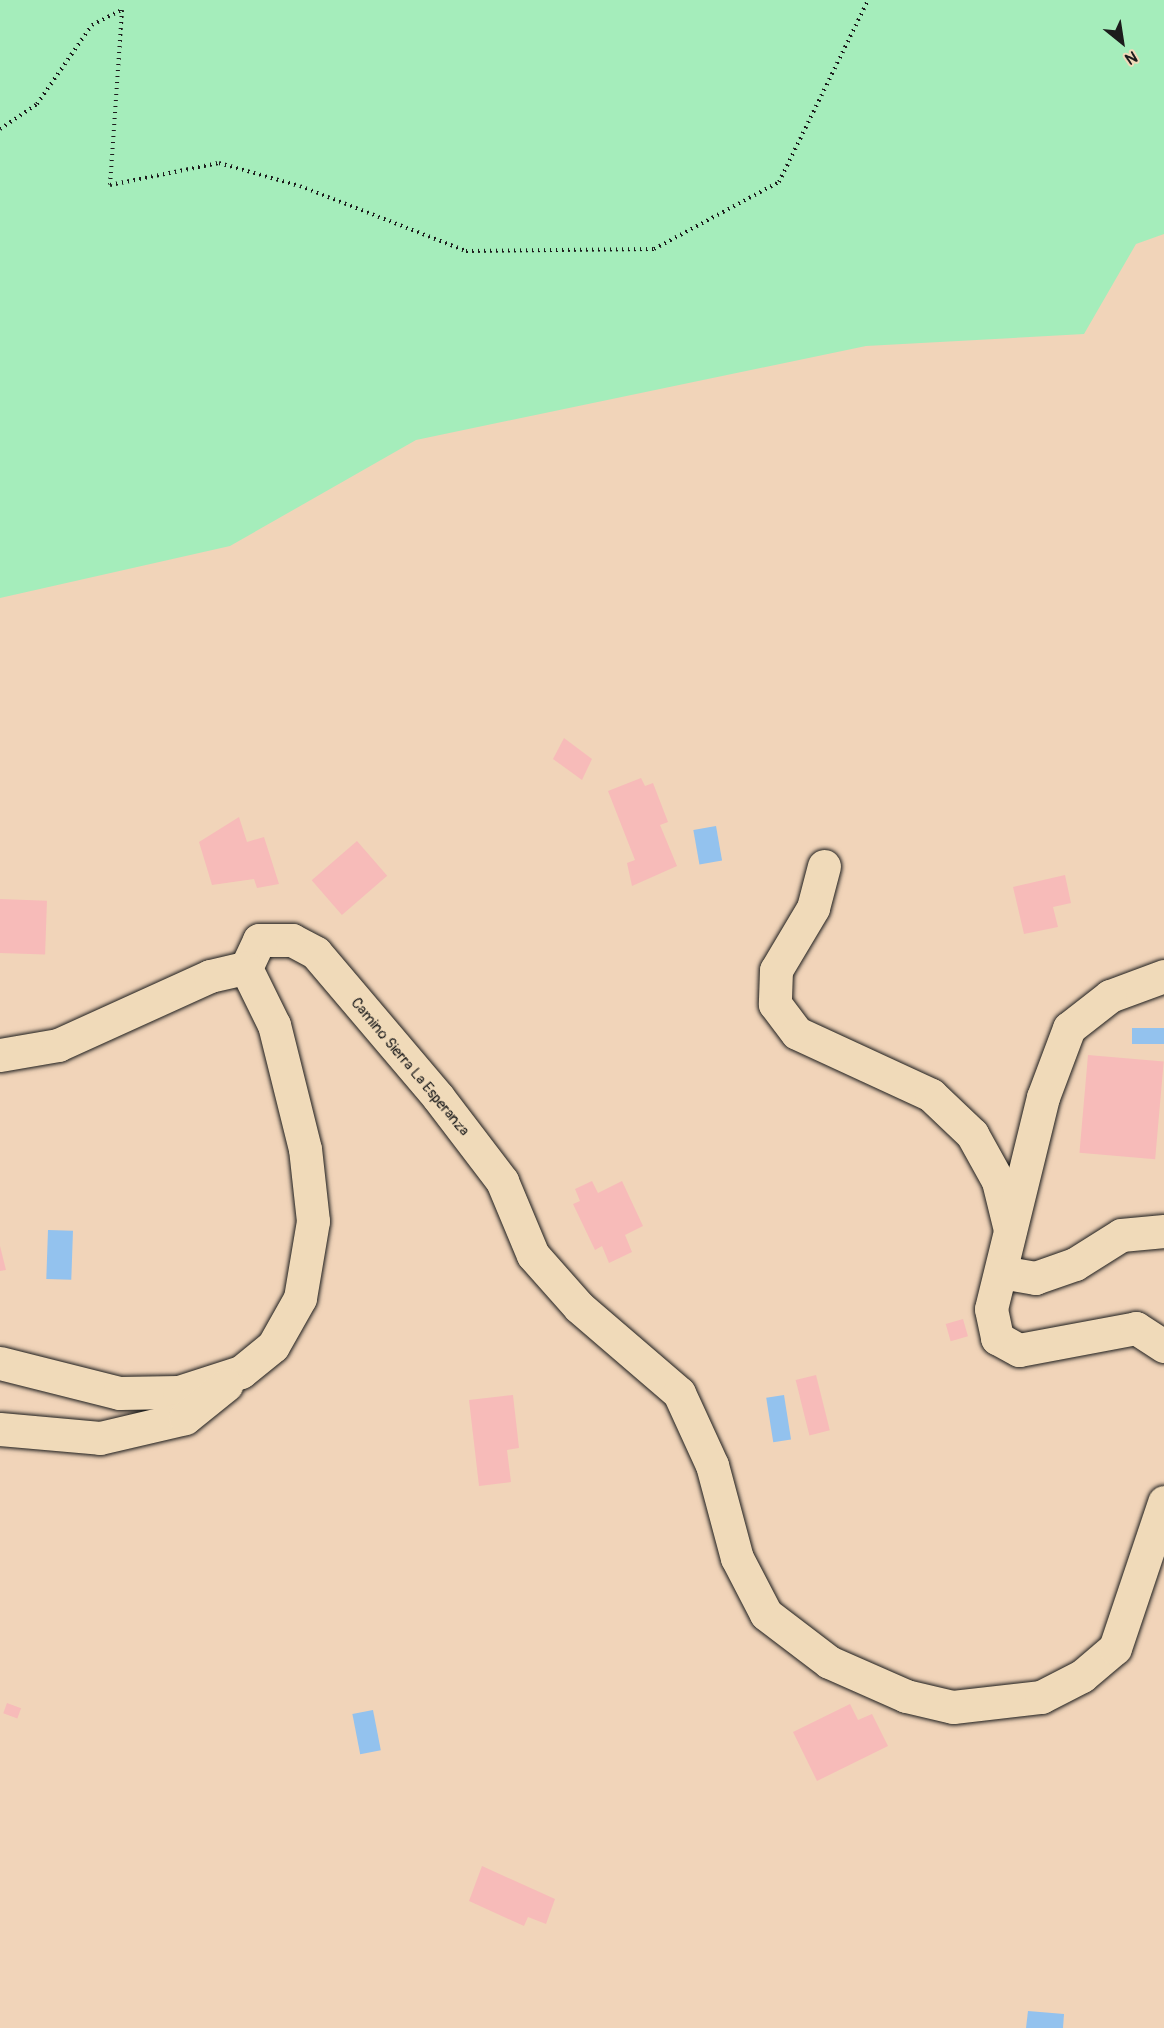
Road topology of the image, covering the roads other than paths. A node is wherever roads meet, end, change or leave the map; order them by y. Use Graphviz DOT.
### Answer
graph roads {
  1 [pos="824,866"];
  2 [pos="246,968"];
  3 [pos="1164,976"];
  4 [pos="0,1055"];
  5 [pos="1164,1231"];
  6 [pos="1011,1234"];
  7 [pos="1001,1272"];
  8 [pos="1164,1346"];
  9 [pos="0,1363"];
  10 [pos="241,1372"];
  11 [pos="0,1429"];
  12 [pos="1164,1502"];
  1 -- 6 [label="street"];
  2 -- 4 [label="street"];
  2 -- 10 [label="street"];
  2 -- 12 [label="street, Camino Sierra La Esperanza"];
  3 -- 6 [label="street"];
  5 -- 7 [label="street"];
  6 -- 7 [label="street"];
  7 -- 8 [label="street"];
  9 -- 10 [label="street"];
  10 -- 11 [label="street"];
}
